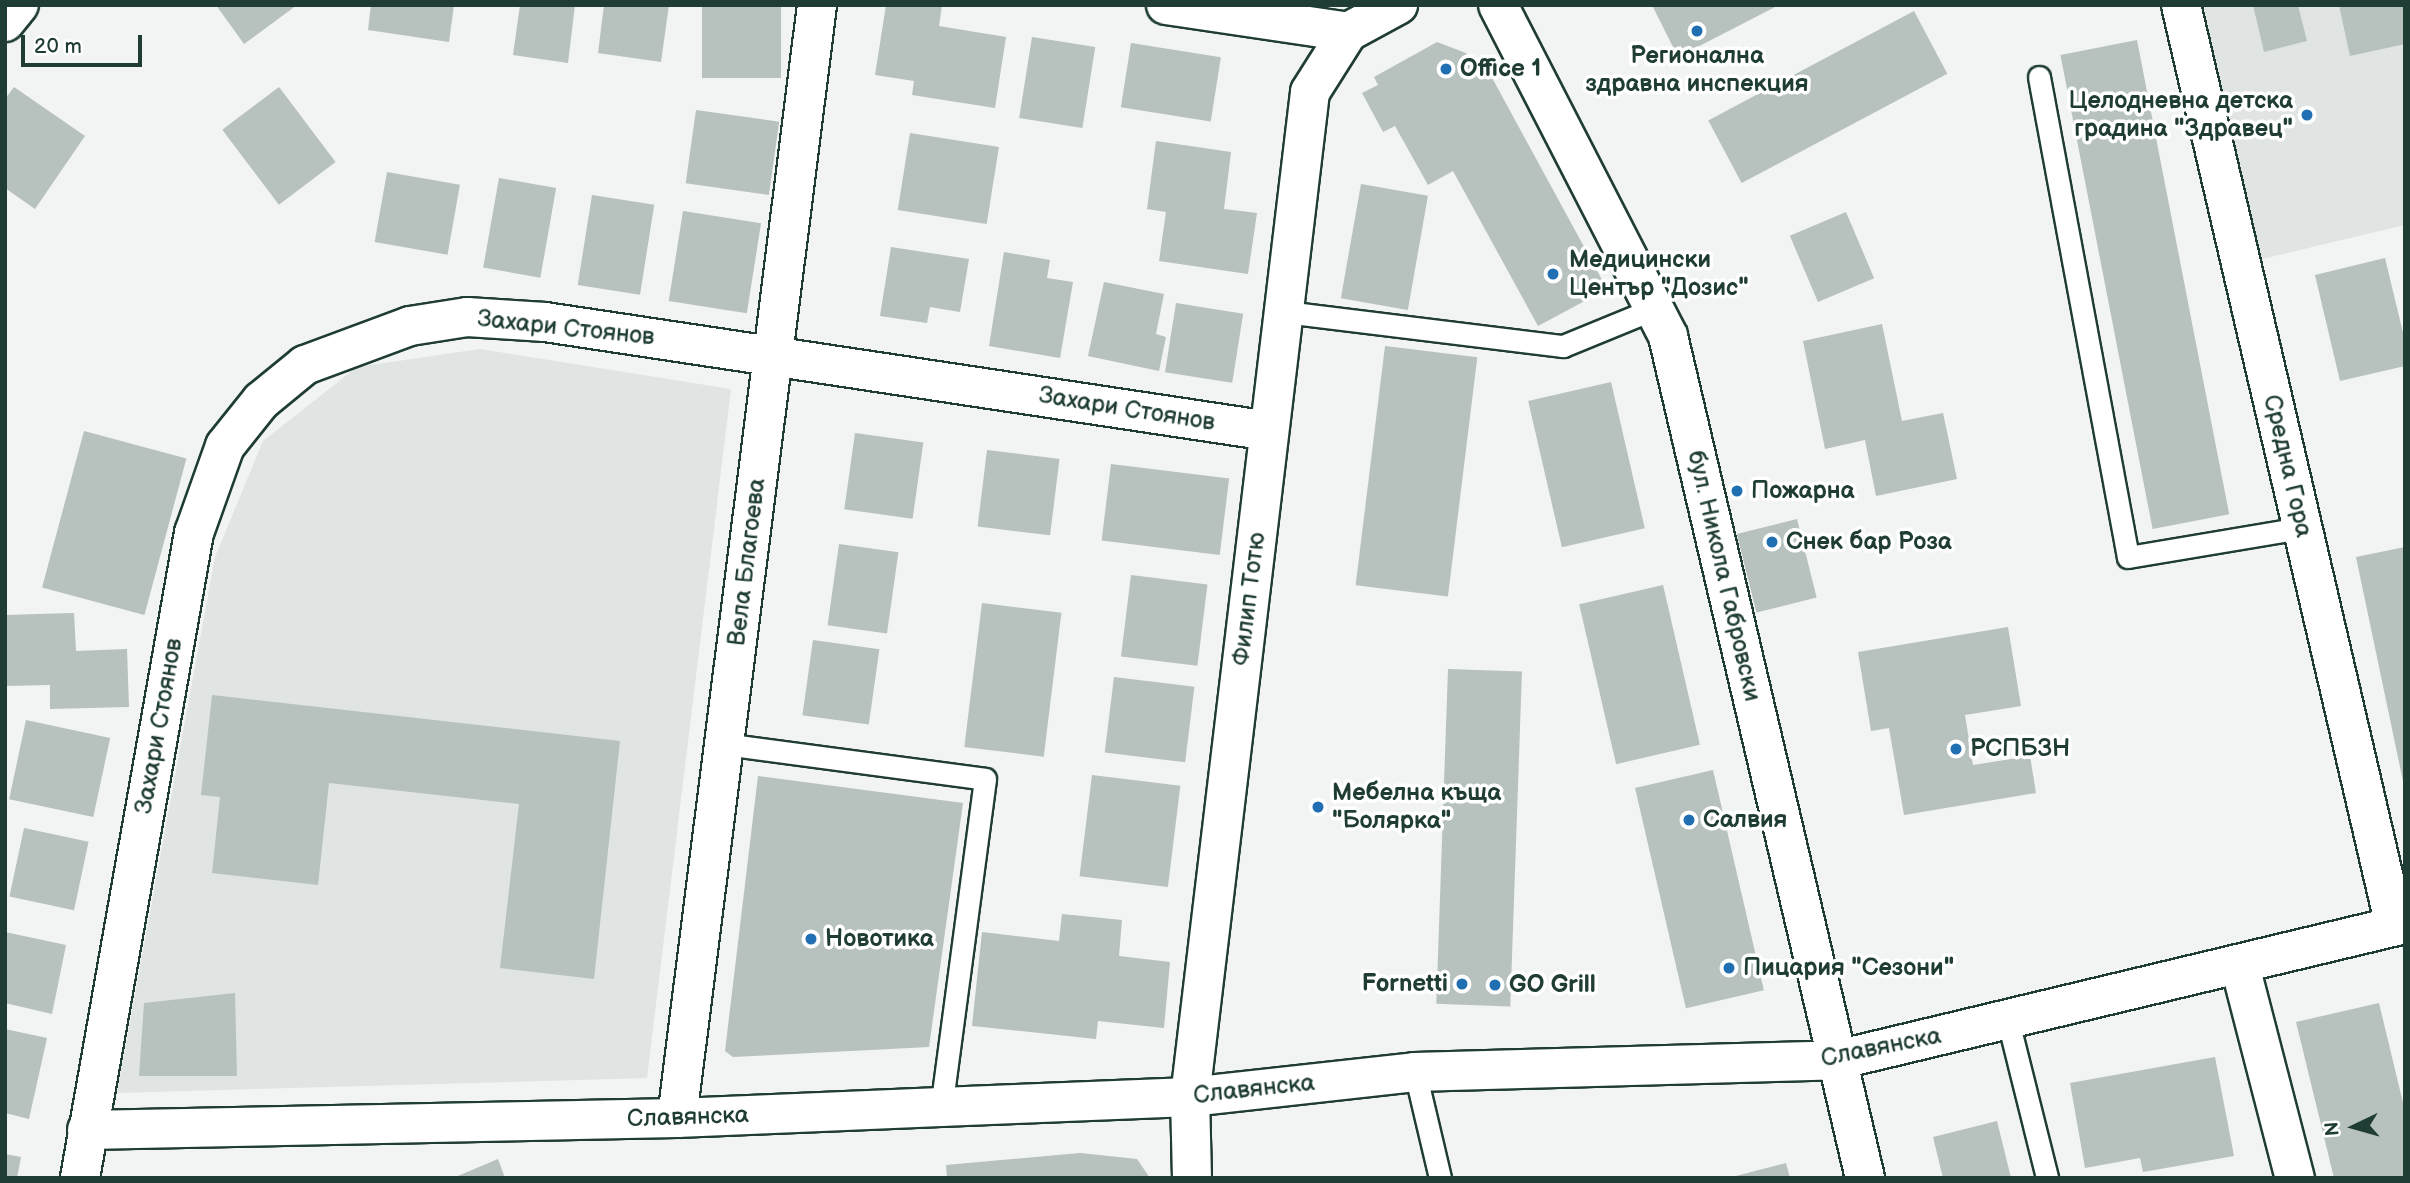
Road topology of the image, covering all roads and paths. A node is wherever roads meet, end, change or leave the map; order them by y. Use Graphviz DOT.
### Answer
graph roads {
  1 [pos="19,5"];
  2 [pos="817,5"];
  3 [pos="1166,5"];
  4 [pos="1398,5"];
  5 [pos="1498,5"];
  6 [pos="2181,5"];
  7 [pos="1305,16"];
  8 [pos="5,22"];
  9 [pos="1348,32"];
  10 [pos="2039,77"];
  11 [pos="1653,309"];
  12 [pos="1285,312"];
  13 [pos="773,355"];
  14 [pos="1269,431"];
  15 [pos="2302,528"];
  16 [pos="724,744"];
  17 [pos="2400,925"];
  18 [pos="2240,966"];
  19 [pos="2008,1021"];
  20 [pos="1837,1059"];
  21 [pos="1415,1072"];
  22 [pos="1191,1097"];
  23 [pos="941,1107"];
  24 [pos="677,1118"];
  25 [pos="87,1130"];
  26 [pos="79,1178"];
  27 [pos="1192,1178"];
  28 [pos="1440,1178"];
  29 [pos="1865,1178"];
  30 [pos="2047,1178"];
  31 [pos="2295,1178"];
  1 -- 8 [label="street"];
  2 -- 13 [label="street, Вела Благоева"];
  3 -- 7 [label="street"];
  4 -- 9 [label="street"];
  5 -- 11 [label="street, бул. Никола Габровски"];
  6 -- 15 [label="street, Средна Гора"];
  7 -- 9 [label="street"];
  9 -- 12 [label="street, Филип Тотю"];
  10 -- 15 [label="lane"];
  11 -- 12 [label="lane"];
  11 -- 20 [label="street, бул. Никола Габровски"];
  12 -- 14 [label="street, Филип Тотю"];
  13 -- 14 [label="street, Захари Стоянов"];
  13 -- 16 [label="street, Вела Благоева"];
  13 -- 25 [label="street, Захари Стоянов"];
  14 -- 22 [label="street, Филип Тотю"];
  15 -- 17 [label="street, Средна Гора"];
  16 -- 23 [label="lane"];
  16 -- 24 [label="street, Вела Благоева"];
  17 -- 18 [label="street, Славянска"];
  18 -- 19 [label="street, Славянска"];
  18 -- 31 [label="street"];
  19 -- 20 [label="street, Славянска"];
  19 -- 30 [label="lane"];
  20 -- 21 [label="street, Славянска"];
  20 -- 29 [label="street, бул. Никола Габровски"];
  21 -- 22 [label="street, Славянска"];
  21 -- 28 [label="lane"];
  22 -- 23 [label="street, Славянска"];
  22 -- 27 [label="street, Филип Тотю"];
  23 -- 24 [label="street, Славянска"];
  24 -- 25 [label="street, Славянска"];
  25 -- 26 [label="street, Захари Стоянов"];
}
